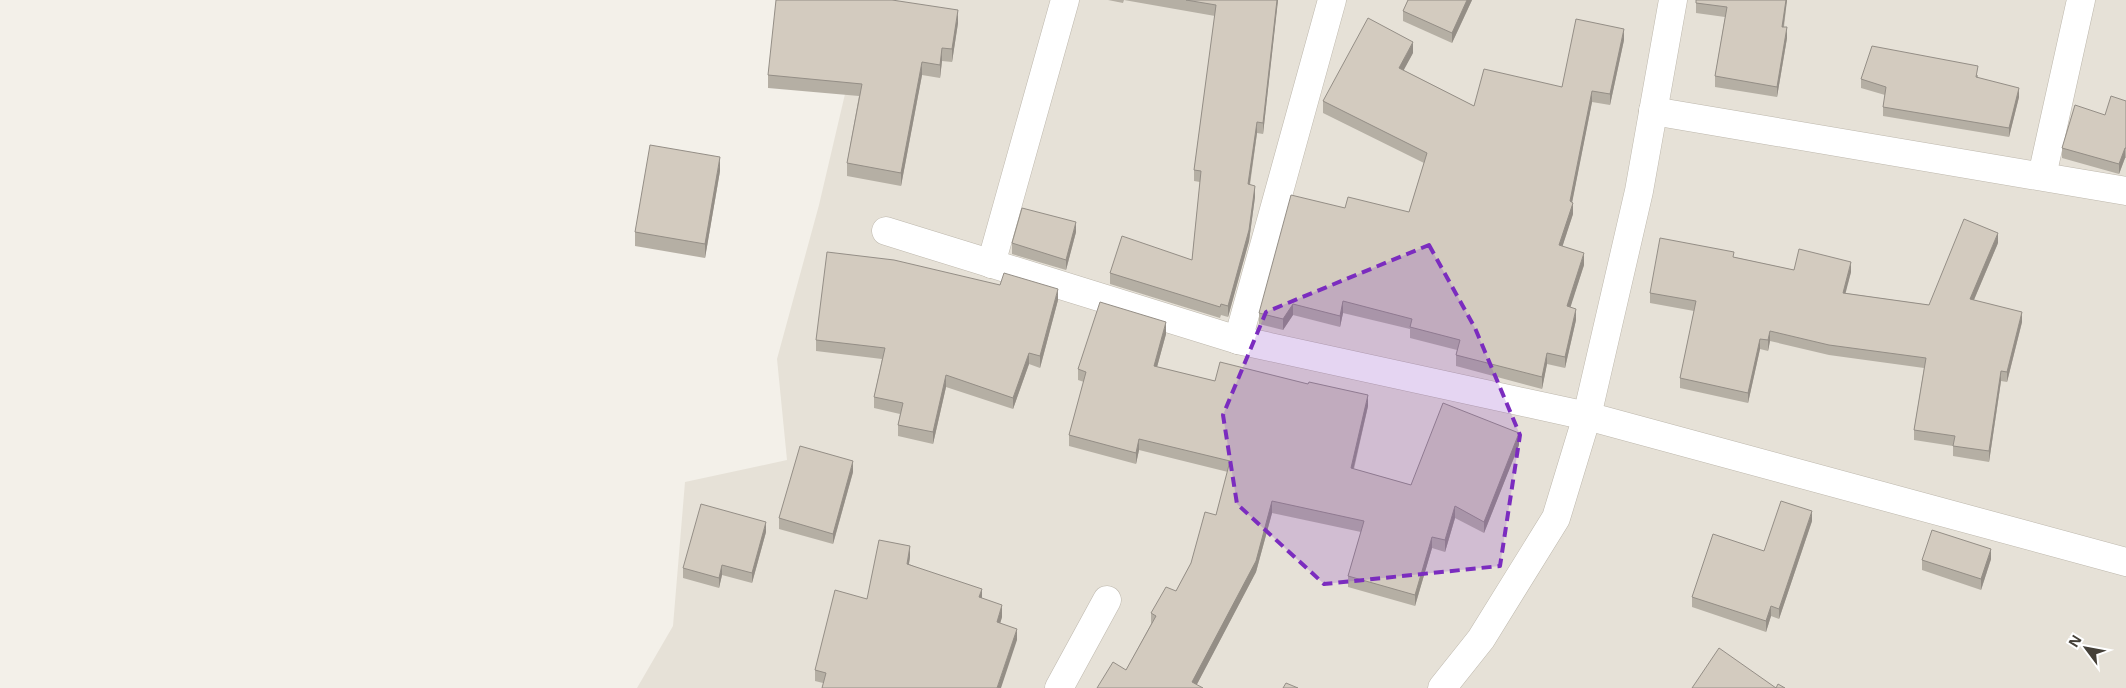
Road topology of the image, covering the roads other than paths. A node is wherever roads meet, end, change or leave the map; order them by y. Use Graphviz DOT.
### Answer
graph roads {
  1 [pos="1065,0"];
  2 [pos="1332,0"];
  3 [pos="1673,0"];
  4 [pos="2081,0"];
  5 [pos="1653,111"];
  6 [pos="2042,176"];
  7 [pos="2126,191"];
  8 [pos="886,231"];
  9 [pos="991,264"];
  10 [pos="1238,340"];
  11 [pos="1588,416"];
  12 [pos="2126,562"];
  13 [pos="1107,600"];
  14 [pos="1059,688"];
  15 [pos="1442,688"];
  1 -- 9 [label="street"];
  2 -- 10 [label="street"];
  3 -- 5 [label="street"];
  4 -- 6 [label="street"];
  5 -- 6 [label="street"];
  5 -- 11 [label="street"];
  6 -- 7 [label="street"];
  8 -- 9 [label="street"];
  9 -- 10 [label="street"];
  10 -- 11 [label="street"];
  11 -- 12 [label="street"];
  11 -- 15 [label="street"];
  13 -- 14 [label="street"];
}
